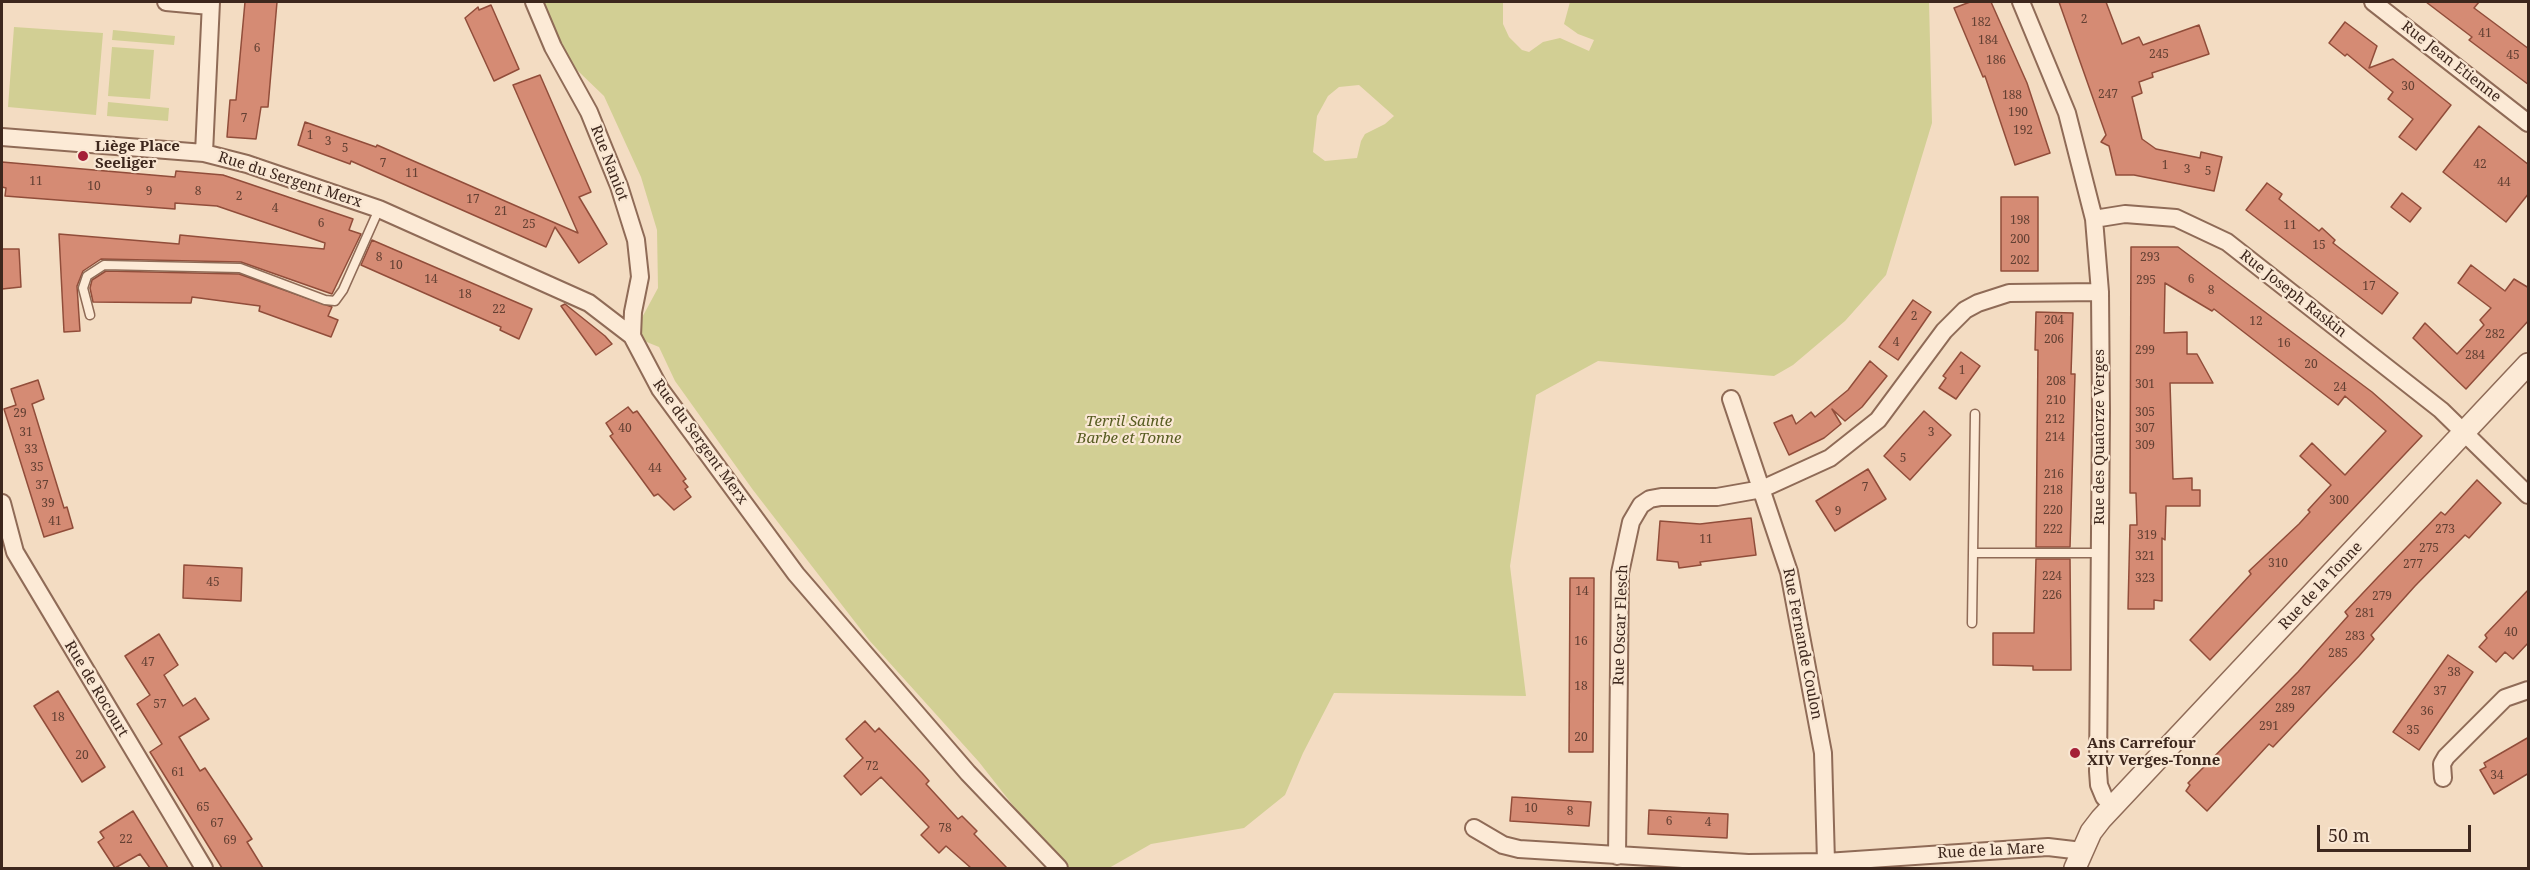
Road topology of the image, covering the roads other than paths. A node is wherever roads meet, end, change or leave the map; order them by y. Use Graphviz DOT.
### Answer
graph roads {
  1 [pos="166,2"];
  2 [pos="534,2"];
  3 [pos="2021,2"];
  4 [pos="2373,2"];
  5 [pos="210,4"];
  6 [pos="2529,123"];
  7 [pos="2,137"];
  8 [pos="204,153"];
  9 [pos="379,209"];
  10 [pos="2094,219"];
  11 [pos="2100,292"];
  12 [pos="90,315"];
  13 [pos="632,336"];
  14 [pos="2529,364"];
  15 [pos="1731,399"];
  16 [pos="1975,414"];
  17 [pos="2466,432"];
  18 [pos="1762,489"];
  19 [pos="2529,495"];
  20 [pos="2,503"];
  21 [pos="1973,553"];
  22 [pos="2099,553"];
  23 [pos="1972,623"];
  24 [pos="2529,690"];
  25 [pos="2444,778"];
  26 [pos="2113,807"];
  27 [pos="1474,828"];
  28 [pos="1617,855"];
  29 [pos="2079,860"];
  30 [pos="1826,862"];
  31 [pos="204,868"];
  32 [pos="1059,868"];
  1 -- 5 [label="street"];
  2 -- 13 [label="street, Rue Naniot"];
  3 -- 10 [label="street, Rue des Quatorze Verges"];
  4 -- 6 [label="street, Rue Jean Etienne"];
  5 -- 8 [label="street"];
  7 -- 8 [label="street, Rue du Sergent Merx"];
  8 -- 9 [label="street, Rue du Sergent Merx"];
  9 -- 12 [label="lane"];
  9 -- 13 [label="street, Rue du Sergent Merx"];
  10 -- 11 [label="street, Rue des Quatorze Verges"];
  10 -- 17 [label="street, Rue Joseph Raskin"];
  11 -- 18 [label="street, Rue Oscar Flesch"];
  11 -- 22 [label="street, Rue des Quatorze Verges"];
  13 -- 32 [label="street, Rue du Sergent Merx"];
  14 -- 17 [label="street, Rue de la Tonne"];
  15 -- 18 [label="street, Rue Fernande Coulon"];
  16 -- 21 [label="lane"];
  17 -- 19 [label="street, Rue Joseph Raskin"];
  17 -- 26 [label="street, Rue de la Tonne"];
  18 -- 28 [label="street, Rue Oscar Flesch"];
  18 -- 30 [label="street, Rue Fernande Coulon"];
  20 -- 31 [label="street, Rue de Rocourt"];
  21 -- 22 [label="lane"];
  21 -- 23 [label="lane"];
  22 -- 26 [label="street, Rue des Quatorze Verges"];
  24 -- 25 [label="street"];
  26 -- 29 [label="street"];
  27 -- 28 [label="street, Rue de la Mare"];
  28 -- 30 [label="street, Rue de la Mare"];
  29 -- 30 [label="street, Rue de la Mare"];
}
